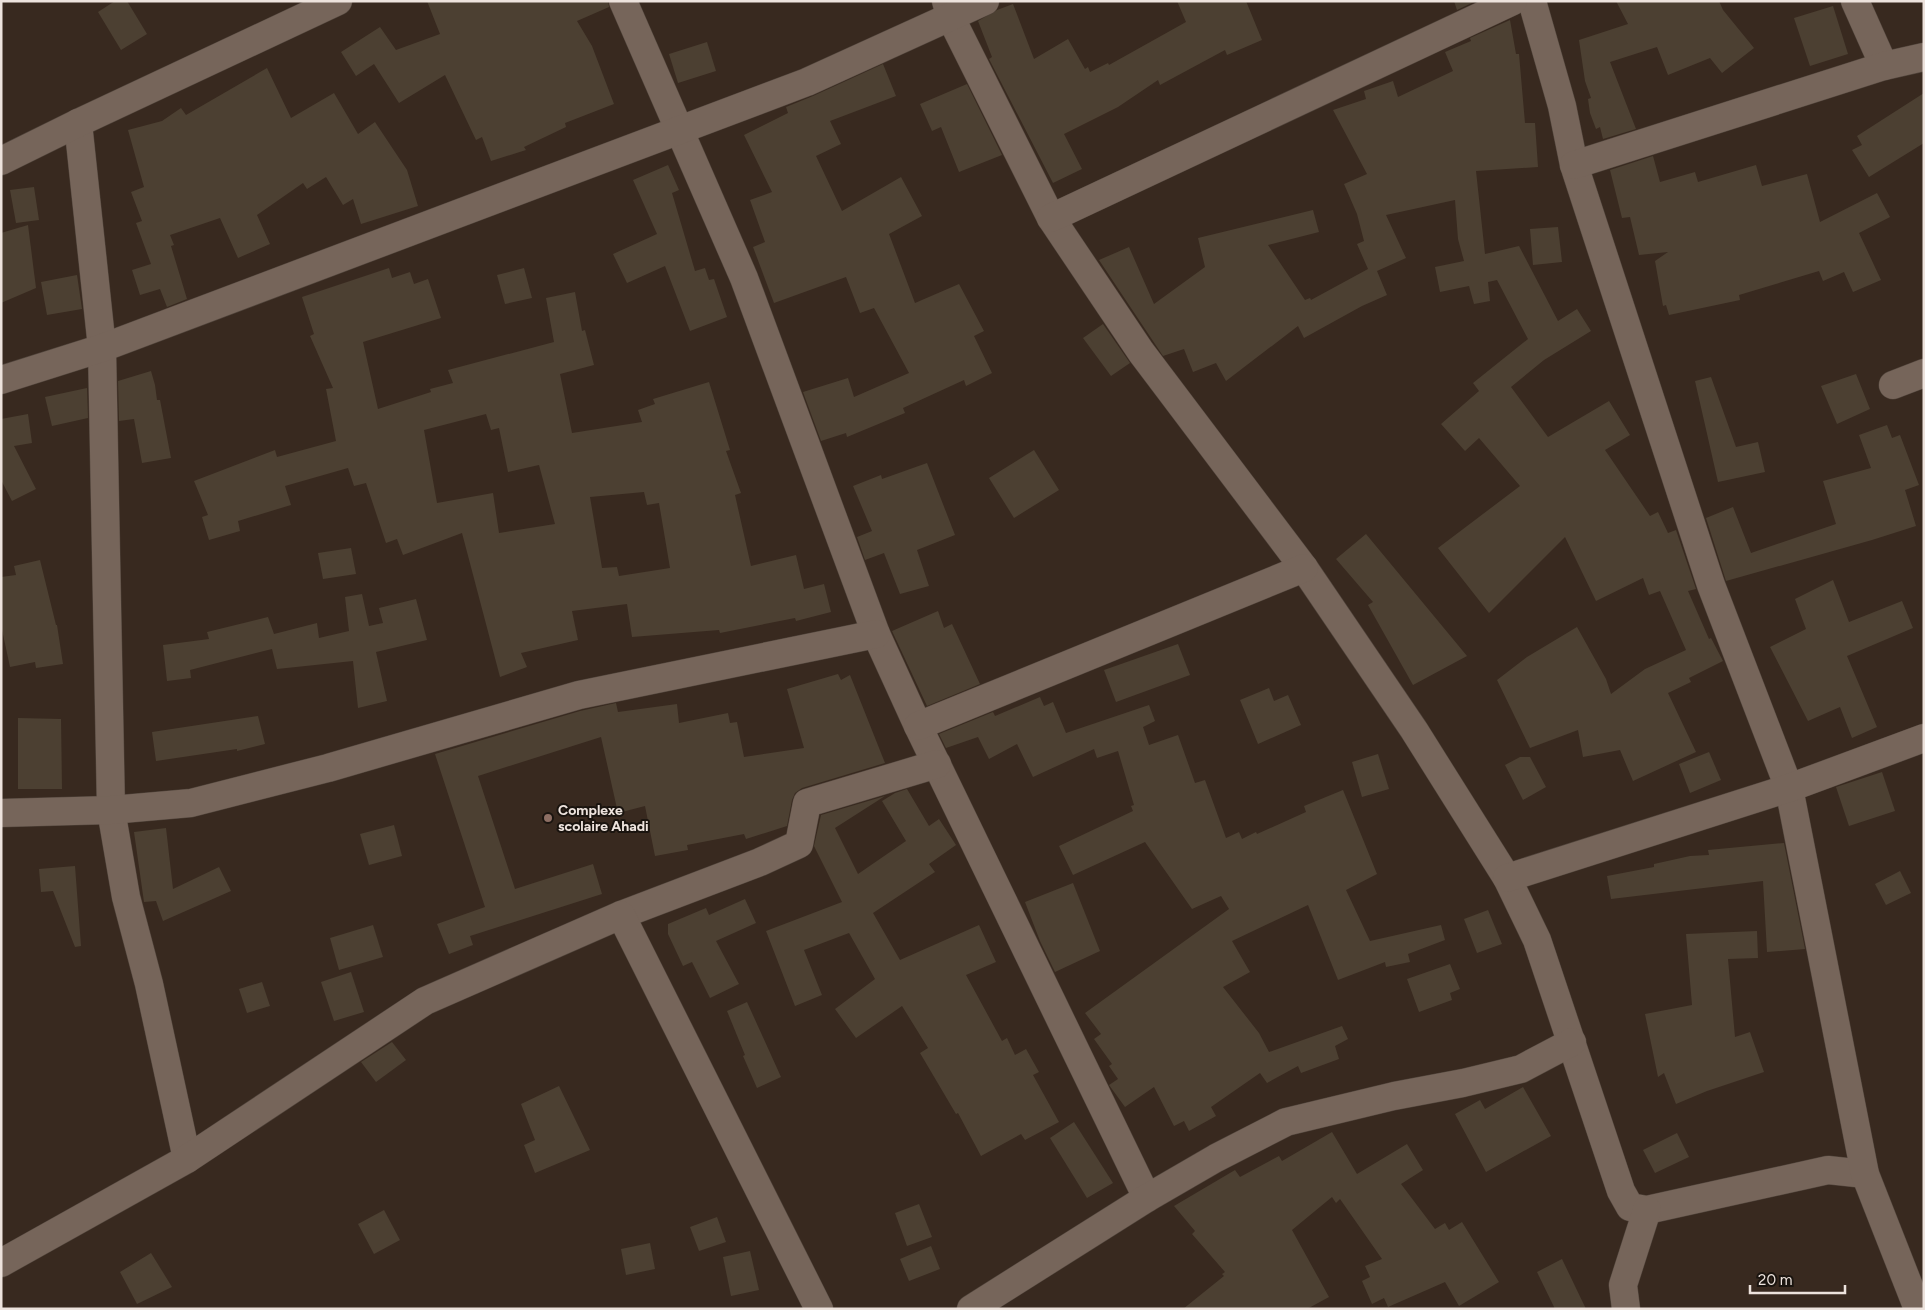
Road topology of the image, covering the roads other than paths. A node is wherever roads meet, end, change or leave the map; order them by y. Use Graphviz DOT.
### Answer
graph roads {
  1 [pos="338,1"];
  2 [pos="623,1"];
  3 [pos="985,1"];
  4 [pos="1513,1"];
  5 [pos="1532,1"];
  6 [pos="1854,1"];
  7 [pos="948,9"];
  8 [pos="1924,57"];
  9 [pos="1884,66"];
  10 [pos="78,123"];
  11 [pos="678,129"];
  12 [pos="1,161"];
  13 [pos="1574,165"];
  14 [pos="1051,218"];
  15 [pos="102,348"];
  16 [pos="1924,373"];
  17 [pos="1,380"];
  18 [pos="1893,385"];
  19 [pos="1304,568"];
  20 [pos="876,634"];
  21 [pos="918,726"];
  22 [pos="1924,738"];
  23 [pos="937,764"];
  24 [pos="1789,788"];
  25 [pos="111,810"];
  26 [pos="1,813"];
  27 [pos="1507,878"];
  28 [pos="621,915"];
  29 [pos="1572,1042"];
  30 [pos="187,1159"];
  31 [pos="1865,1174"];
  32 [pos="1147,1198"];
  33 [pos="1647,1210"];
  34 [pos="1,1263"];
  35 [pos="819,1309"];
  36 [pos="970,1309"];
  37 [pos="1626,1309"];
  38 [pos="1918,1309"];
  1 -- 10 [label="street"];
  2 -- 11 [label="street"];
  3 -- 7 [label="street"];
  4 -- 14 [label="street"];
  5 -- 13 [label="street"];
  6 -- 9 [label="street"];
  7 -- 11 [label="street"];
  7 -- 14 [label="street"];
  8 -- 9 [label="street"];
  9 -- 13 [label="street"];
  10 -- 12 [label="street"];
  10 -- 15 [label="street"];
  11 -- 15 [label="street"];
  11 -- 20 [label="street"];
  13 -- 24 [label="street"];
  14 -- 19 [label="street"];
  15 -- 17 [label="street"];
  15 -- 25 [label="street"];
  16 -- 18 [label="street"];
  19 -- 21 [label="street"];
  19 -- 27 [label="street"];
  20 -- 21 [label="street"];
  20 -- 25 [label="street"];
  21 -- 23 [label="street"];
  22 -- 24 [label="street"];
  23 -- 28 [label="street"];
  23 -- 32 [label="street"];
  24 -- 27 [label="street"];
  24 -- 31 [label="street"];
  25 -- 26 [label="street"];
  25 -- 30 [label="street"];
  27 -- 29 [label="street"];
  28 -- 30 [label="street"];
  28 -- 35 [label="street"];
  29 -- 32 [label="street"];
  29 -- 33 [label="street"];
  30 -- 34 [label="street"];
  31 -- 33 [label="street"];
  31 -- 38 [label="street"];
  32 -- 36 [label="street"];
  33 -- 37 [label="street"];
}
